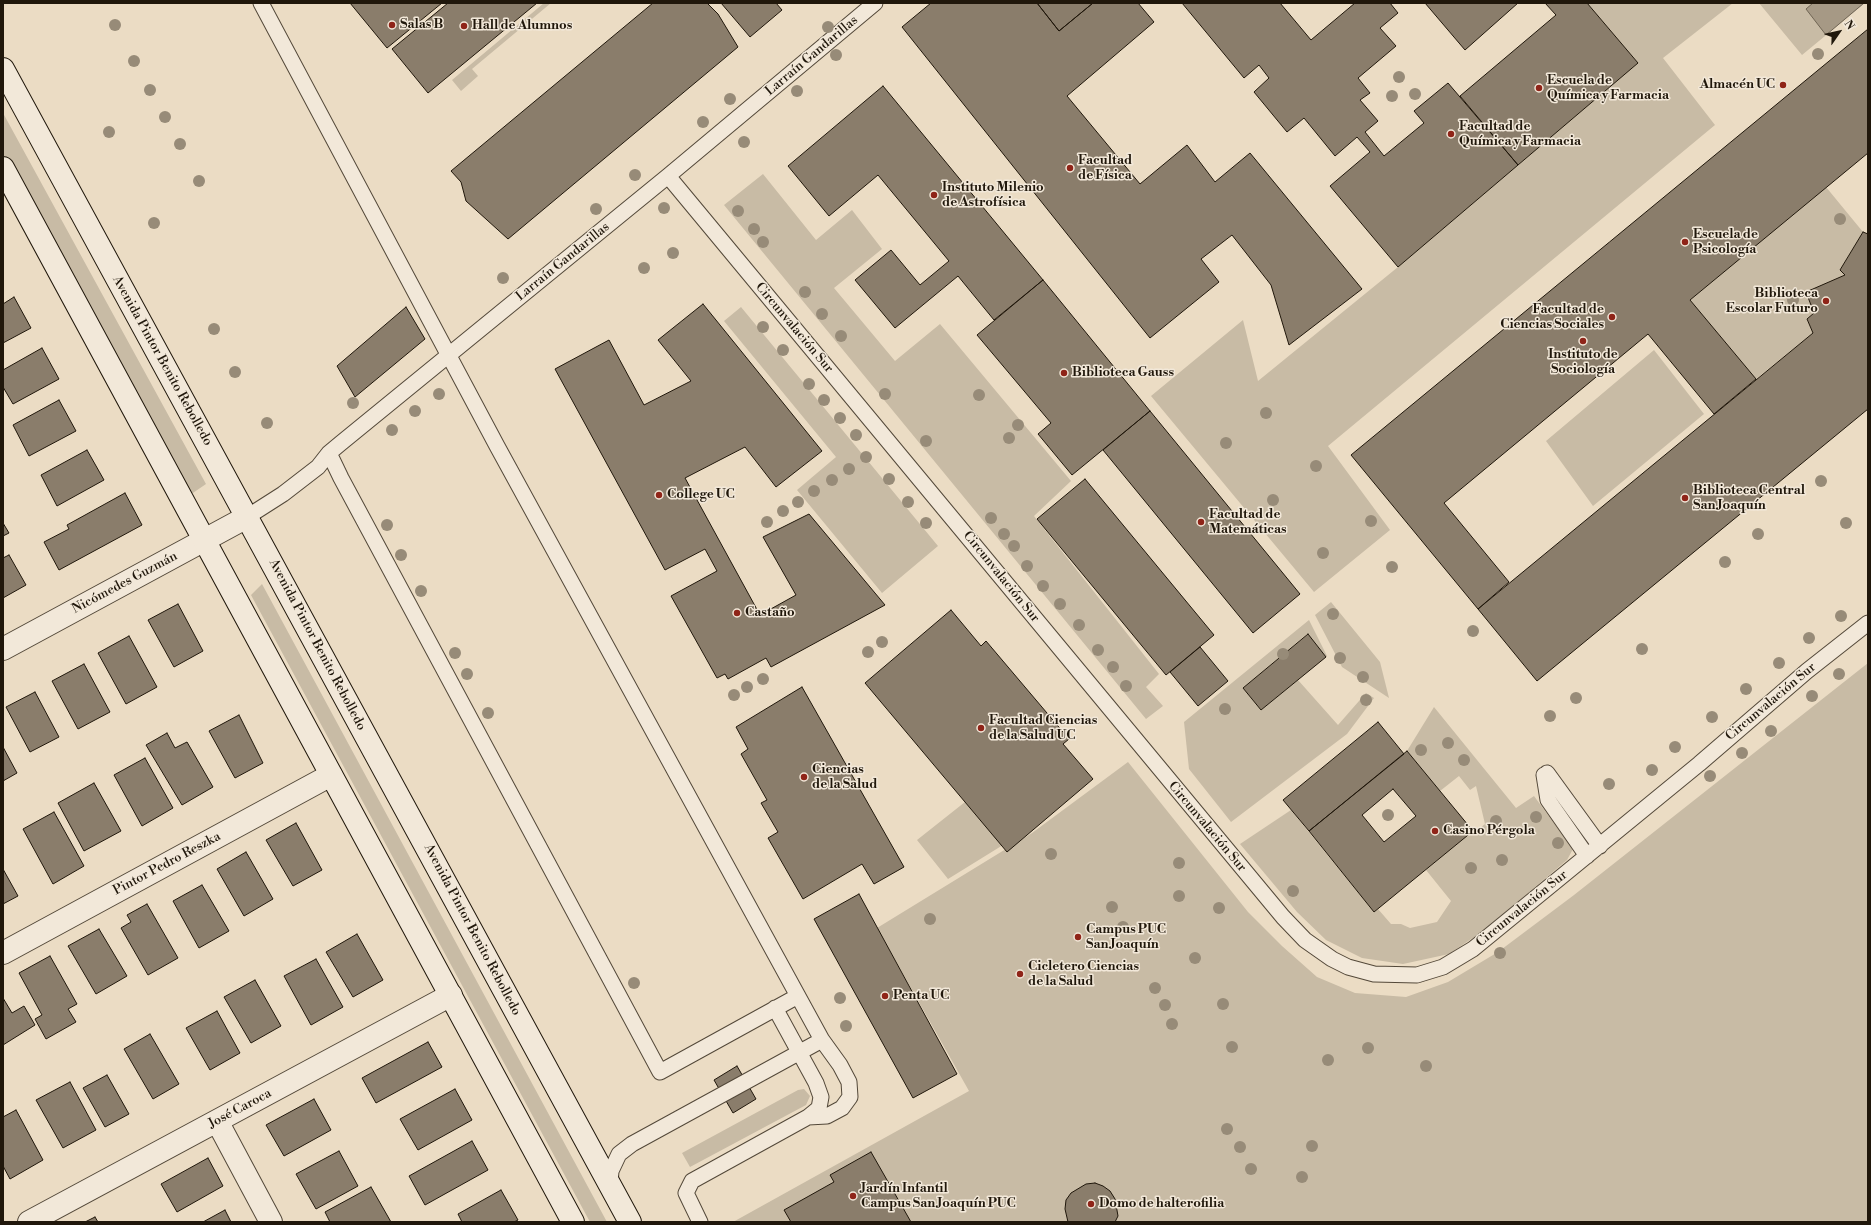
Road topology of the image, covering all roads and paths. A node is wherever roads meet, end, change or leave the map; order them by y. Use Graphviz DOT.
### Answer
graph roads {
  1 [pos="261,3"];
  2 [pos="875,3"];
  3 [pos="3,69"];
  4 [pos="3,168"];
  5 [pos="668,176"];
  6 [pos="449,355"];
  7 [pos="329,453"];
  8 [pos="247,516"];
  9 [pos="204,540"];
  10 [pos="1868,623"];
  11 [pos="3,649"];
  12 [pos="331,775"];
  13 [pos="1600,846"];
  14 [pos="1587,856"];
  15 [pos="3,953"];
  16 [pos="451,996"];
  17 [pos="798,996"];
  18 [pos="775,1008"];
  19 [pos="822,1040"];
  20 [pos="800,1053"];
  21 [pos="808,1117"];
  22 [pos="217,1121"];
  23 [pos="610,1184"];
  24 [pos="29,1222"];
  25 [pos="271,1222"];
  26 [pos="573,1222"];
  27 [pos="630,1222"];
  28 [pos="700,1222"];
  1 -- 6 [label="lane"];
  2 -- 5 [label="lane, Larraín Gandarillas"];
  3 -- 8 [label="street, Avenida Pintor Benito Rebolledo"];
  4 -- 9 [label="street"];
  5 -- 6 [label="lane, Larraín Gandarillas"];
  5 -- 14 [label="lane, Circunvalación Sur"];
  6 -- 7 [label="lane, Larraín Gandarillas"];
  6 -- 17 [label="lane"];
  7 -- 8 [label="lane, Larraín Gandarillas"];
  7 -- 18 [label="lane"];
  8 -- 9 [label="street, Nicómedes Guzmán"];
  8 -- 23 [label="street, Avenida Pintor Benito Rebolledo"];
  9 -- 11 [label="street, Nicómedes Guzmán"];
  9 -- 12 [label="street"];
  10 -- 13 [label="lane, Circunvalación Sur"];
  12 -- 15 [label="street, Pintor Pedro Reszka"];
  12 -- 16 [label="street"];
  13 -- 14 [label="lane, Circunvalación Sur"];
  13 -- 14 [label="lane"];
  16 -- 22 [label="street, José Caroca"];
  16 -- 26 [label="street"];
  17 -- 18 [label="lane"];
  17 -- 19 [label="lane"];
  18 -- 20 [label="lane"];
  19 -- 20 [label="lane"];
  19 -- 21 [label="lane"];
  20 -- 21 [label="lane"];
  20 -- 23 [label="lane"];
  21 -- 28 [label="lane"];
  22 -- 24 [label="street, José Caroca"];
  22 -- 25 [label="street"];
  23 -- 27 [label="street, Avenida Pintor Benito Rebolledo"];
}
